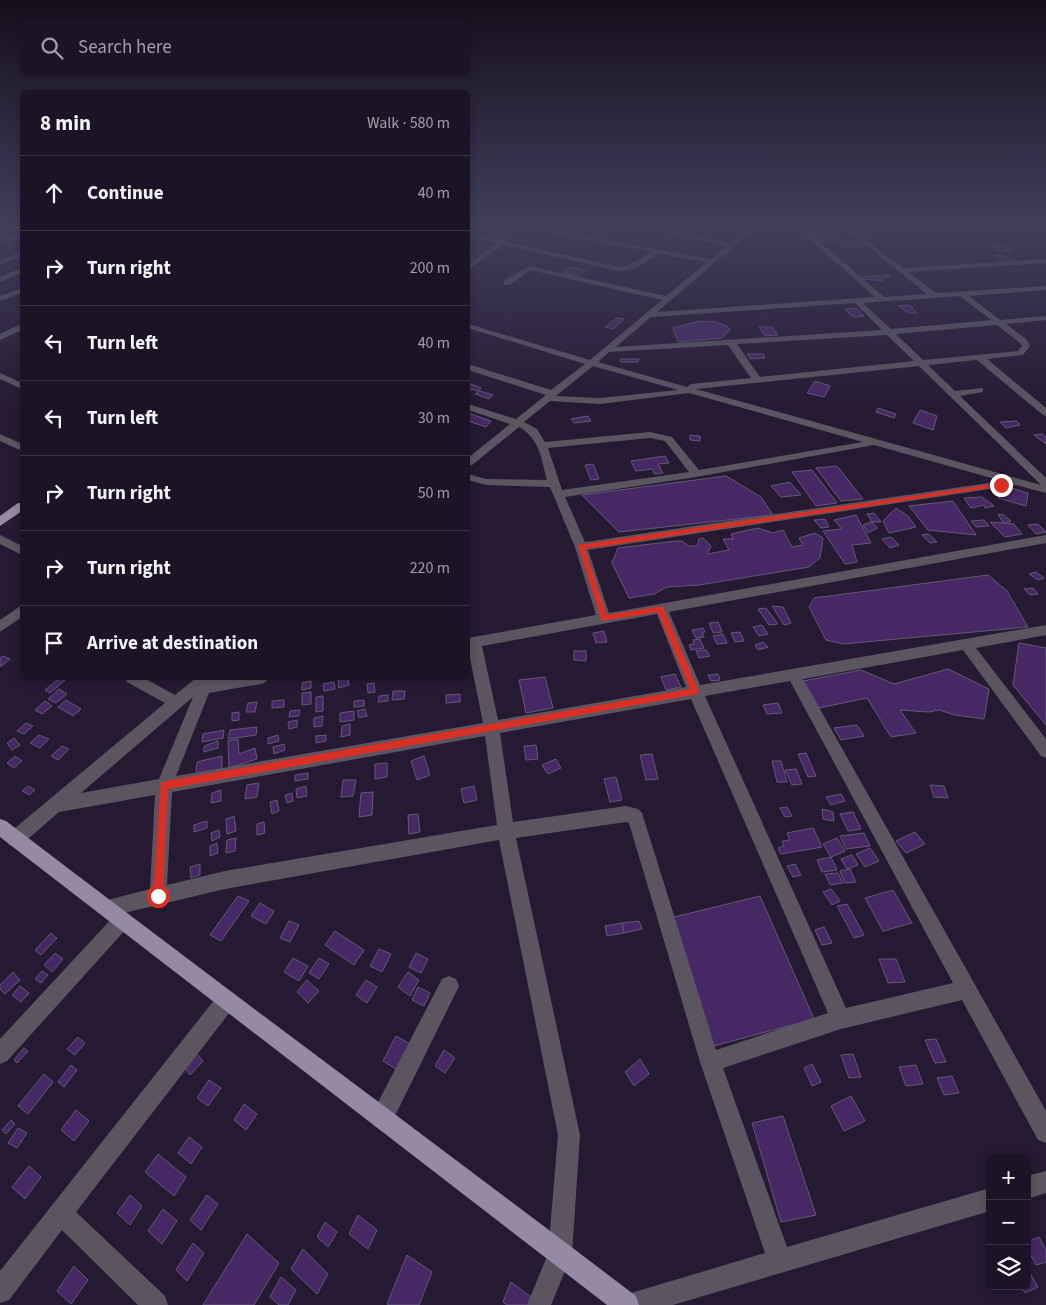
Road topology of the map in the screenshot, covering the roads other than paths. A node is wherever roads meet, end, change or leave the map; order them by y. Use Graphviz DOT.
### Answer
graph roads {
  1 [pos="613,287"];
  2 [pos="681,287"];
  3 [pos="868,287"];
  4 [pos="922,287"];
  5 [pos="1046,288"];
  6 [pos="20,291"];
  7 [pos="961,294"];
  8 [pos="933,296"];
  9 [pos="0,299"];
  10 [pos="667,299"];
  11 [pos="882,299"];
  12 [pos="856,301"];
  13 [pos="649,315"];
  14 [pos="1046,318"];
  15 [pos="997,322"];
  16 [pos="470,327"];
  17 [pos="20,328"];
  18 [pos="888,332"];
  19 [pos="0,337"];
  20 [pos="730,341"];
  21 [pos="607,350"];
  22 [pos="978,356"];
  23 [pos="920,362"];
  24 [pos="592,363"];
  25 [pos="470,368"];
  26 [pos="20,374"];
  27 [pos="4,378"];
  28 [pos="757,380"];
  29 [pos="20,385"];
  30 [pos="687,390"];
  31 [pos="980,390"];
  32 [pos="953,394"];
  33 [pos="551,396"];
  34 [pos="470,408"];
  35 [pos="1046,413"];
  36 [pos="519,422"];
  37 [pos="0,437"];
  38 [pos="875,443"];
  39 [pos="542,445"];
  40 [pos="20,447"];
  41 [pos="470,461"];
  42 [pos="1046,470"];
  43 [pos="1033,471"];
  44 [pos="696,474"];
  45 [pos="470,478"];
  46 [pos="1018,482"];
  47 [pos="1046,484"];
  48 [pos="557,489"];
  49 [pos="1046,490"];
  50 [pos="20,507"];
  51 [pos="3,517"];
  52 [pos="0,539"];
  53 [pos="1046,540"];
  54 [pos="581,547"];
  55 [pos="20,550"];
  56 [pos="661,608"];
  57 [pos="20,612"];
  58 [pos="604,619"];
  59 [pos="5,623"];
  60 [pos="20,626"];
  61 [pos="1046,630"];
  62 [pos="471,642"];
  63 [pos="966,644"];
  64 [pos="793,674"];
  65 [pos="136,680"];
  66 [pos="244,680"];
  67 [pos="200,685"];
  68 [pos="695,691"];
  69 [pos="176,702"];
  70 [pos="492,728"];
  71 [pos="1046,751"];
  72 [pos="164,786"];
  73 [pos="55,805"];
  74 [pos="506,831"];
  75 [pos="8,833"];
  76 [pos="158,896"];
  77 [pos="114,914"];
  78 [pos="449,986"];
  79 [pos="967,989"];
  80 [pos="226,1002"];
  81 [pos="841,1019"];
  82 [pos="0,1054"];
  83 [pos="710,1062"];
  84 [pos="382,1118"];
  85 [pos="1046,1132"];
  86 [pos="1046,1182"];
  87 [pos="1031,1187"];
  88 [pos="987,1200"];
  89 [pos="61,1213"];
  90 [pos="560,1254"];
  91 [pos="780,1261"];
  92 [pos="0,1291"];
  93 [pos="156,1305"];
  94 [pos="539,1305"];
  95 [pos="629,1305"];
  1 -- 10 [label="street"];
  2 -- 10 [label="street"];
  3 -- 11 [label="street"];
  4 -- 8 [label="street"];
  5 -- 7 [label="street"];
  6 -- 9 [label="street"];
  7 -- 8 [label="street"];
  7 -- 15 [label="street"];
  8 -- 11 [label="street"];
  10 -- 13 [label="street"];
  11 -- 12 [label="street"];
  12 -- 13 [label="street"];
  12 -- 18 [label="street"];
  13 -- 21 [label="street"];
  14 -- 15 [label="street"];
  15 -- 18 [label="street"];
  15 -- 22 [label="street"];
  16 -- 24 [label="street"];
  17 -- 19 [label="street"];
  18 -- 20 [label="street"];
  18 -- 23 [label="street"];
  20 -- 21 [label="street"];
  20 -- 28 [label="street"];
  21 -- 24 [label="street"];
  22 -- 23 [label="street"];
  22 -- 35 [label="street"];
  23 -- 28 [label="street"];
  23 -- 32 [label="street"];
  24 -- 30 [label="street"];
  24 -- 33 [label="street"];
  25 -- 33 [label="street"];
  26 -- 27 [label="street"];
  27 -- 29 [label="street"];
  28 -- 30 [label="street"];
  30 -- 33 [label="street"];
  30 -- 38 [label="street"];
  31 -- 32 [label="street"];
  32 -- 43 [label="street"];
  33 -- 36 [label="street"];
  34 -- 36 [label="street"];
  36 -- 39 [label="street"];
  36 -- 41 [label="street"];
  37 -- 40 [label="street"];
  38 -- 44 [label="street"];
  38 -- 46 [label="street"];
  39 -- 44 [label="street"];
  39 -- 48 [label="street"];
  42 -- 43 [label="street"];
  43 -- 47 [label="street"];
  44 -- 48 [label="street"];
  45 -- 48 [label="street"];
  46 -- 49 [label="street"];
  46 -- 54 [label="street"];
  48 -- 54 [label="street"];
  50 -- 51 [label="main road"];
  52 -- 55 [label="street"];
  53 -- 56 [label="street"];
  54 -- 58 [label="street"];
  56 -- 58 [label="street"];
  56 -- 68 [label="street"];
  57 -- 59 [label="street"];
  58 -- 62 [label="street"];
  59 -- 60 [label="street"];
  61 -- 63 [label="street"];
  62 -- 70 [label="street"];
  63 -- 64 [label="street"];
  63 -- 71 [label="street"];
  64 -- 68 [label="street"];
  64 -- 79 [label="street"];
  65 -- 69 [label="street"];
  66 -- 67 [label="street"];
  67 -- 69 [label="street"];
  67 -- 72 [label="street"];
  68 -- 70 [label="street"];
  68 -- 81 [label="street"];
  69 -- 73 [label="street"];
  70 -- 72 [label="street"];
  70 -- 74 [label="street"];
  72 -- 73 [label="street"];
  72 -- 76 [label="street"];
  73 -- 75 [label="street"];
  74 -- 76 [label="street"];
  74 -- 83 [label="street"];
  74 -- 90 [label="street"];
  75 -- 77 [label="main road"];
  76 -- 77 [label="street"];
  77 -- 80 [label="main road"];
  77 -- 82 [label="street"];
  78 -- 84 [label="street"];
  79 -- 81 [label="street"];
  79 -- 85 [label="street"];
  80 -- 84 [label="main road"];
  80 -- 89 [label="street"];
  81 -- 83 [label="street"];
  83 -- 91 [label="street"];
  84 -- 90 [label="main road"];
  86 -- 87 [label="street"];
  88 -- 91 [label="street"];
  89 -- 92 [label="street"];
  89 -- 93 [label="street"];
  90 -- 94 [label="street"];
  90 -- 95 [label="main road"];
  91 -- 95 [label="street"];
}
